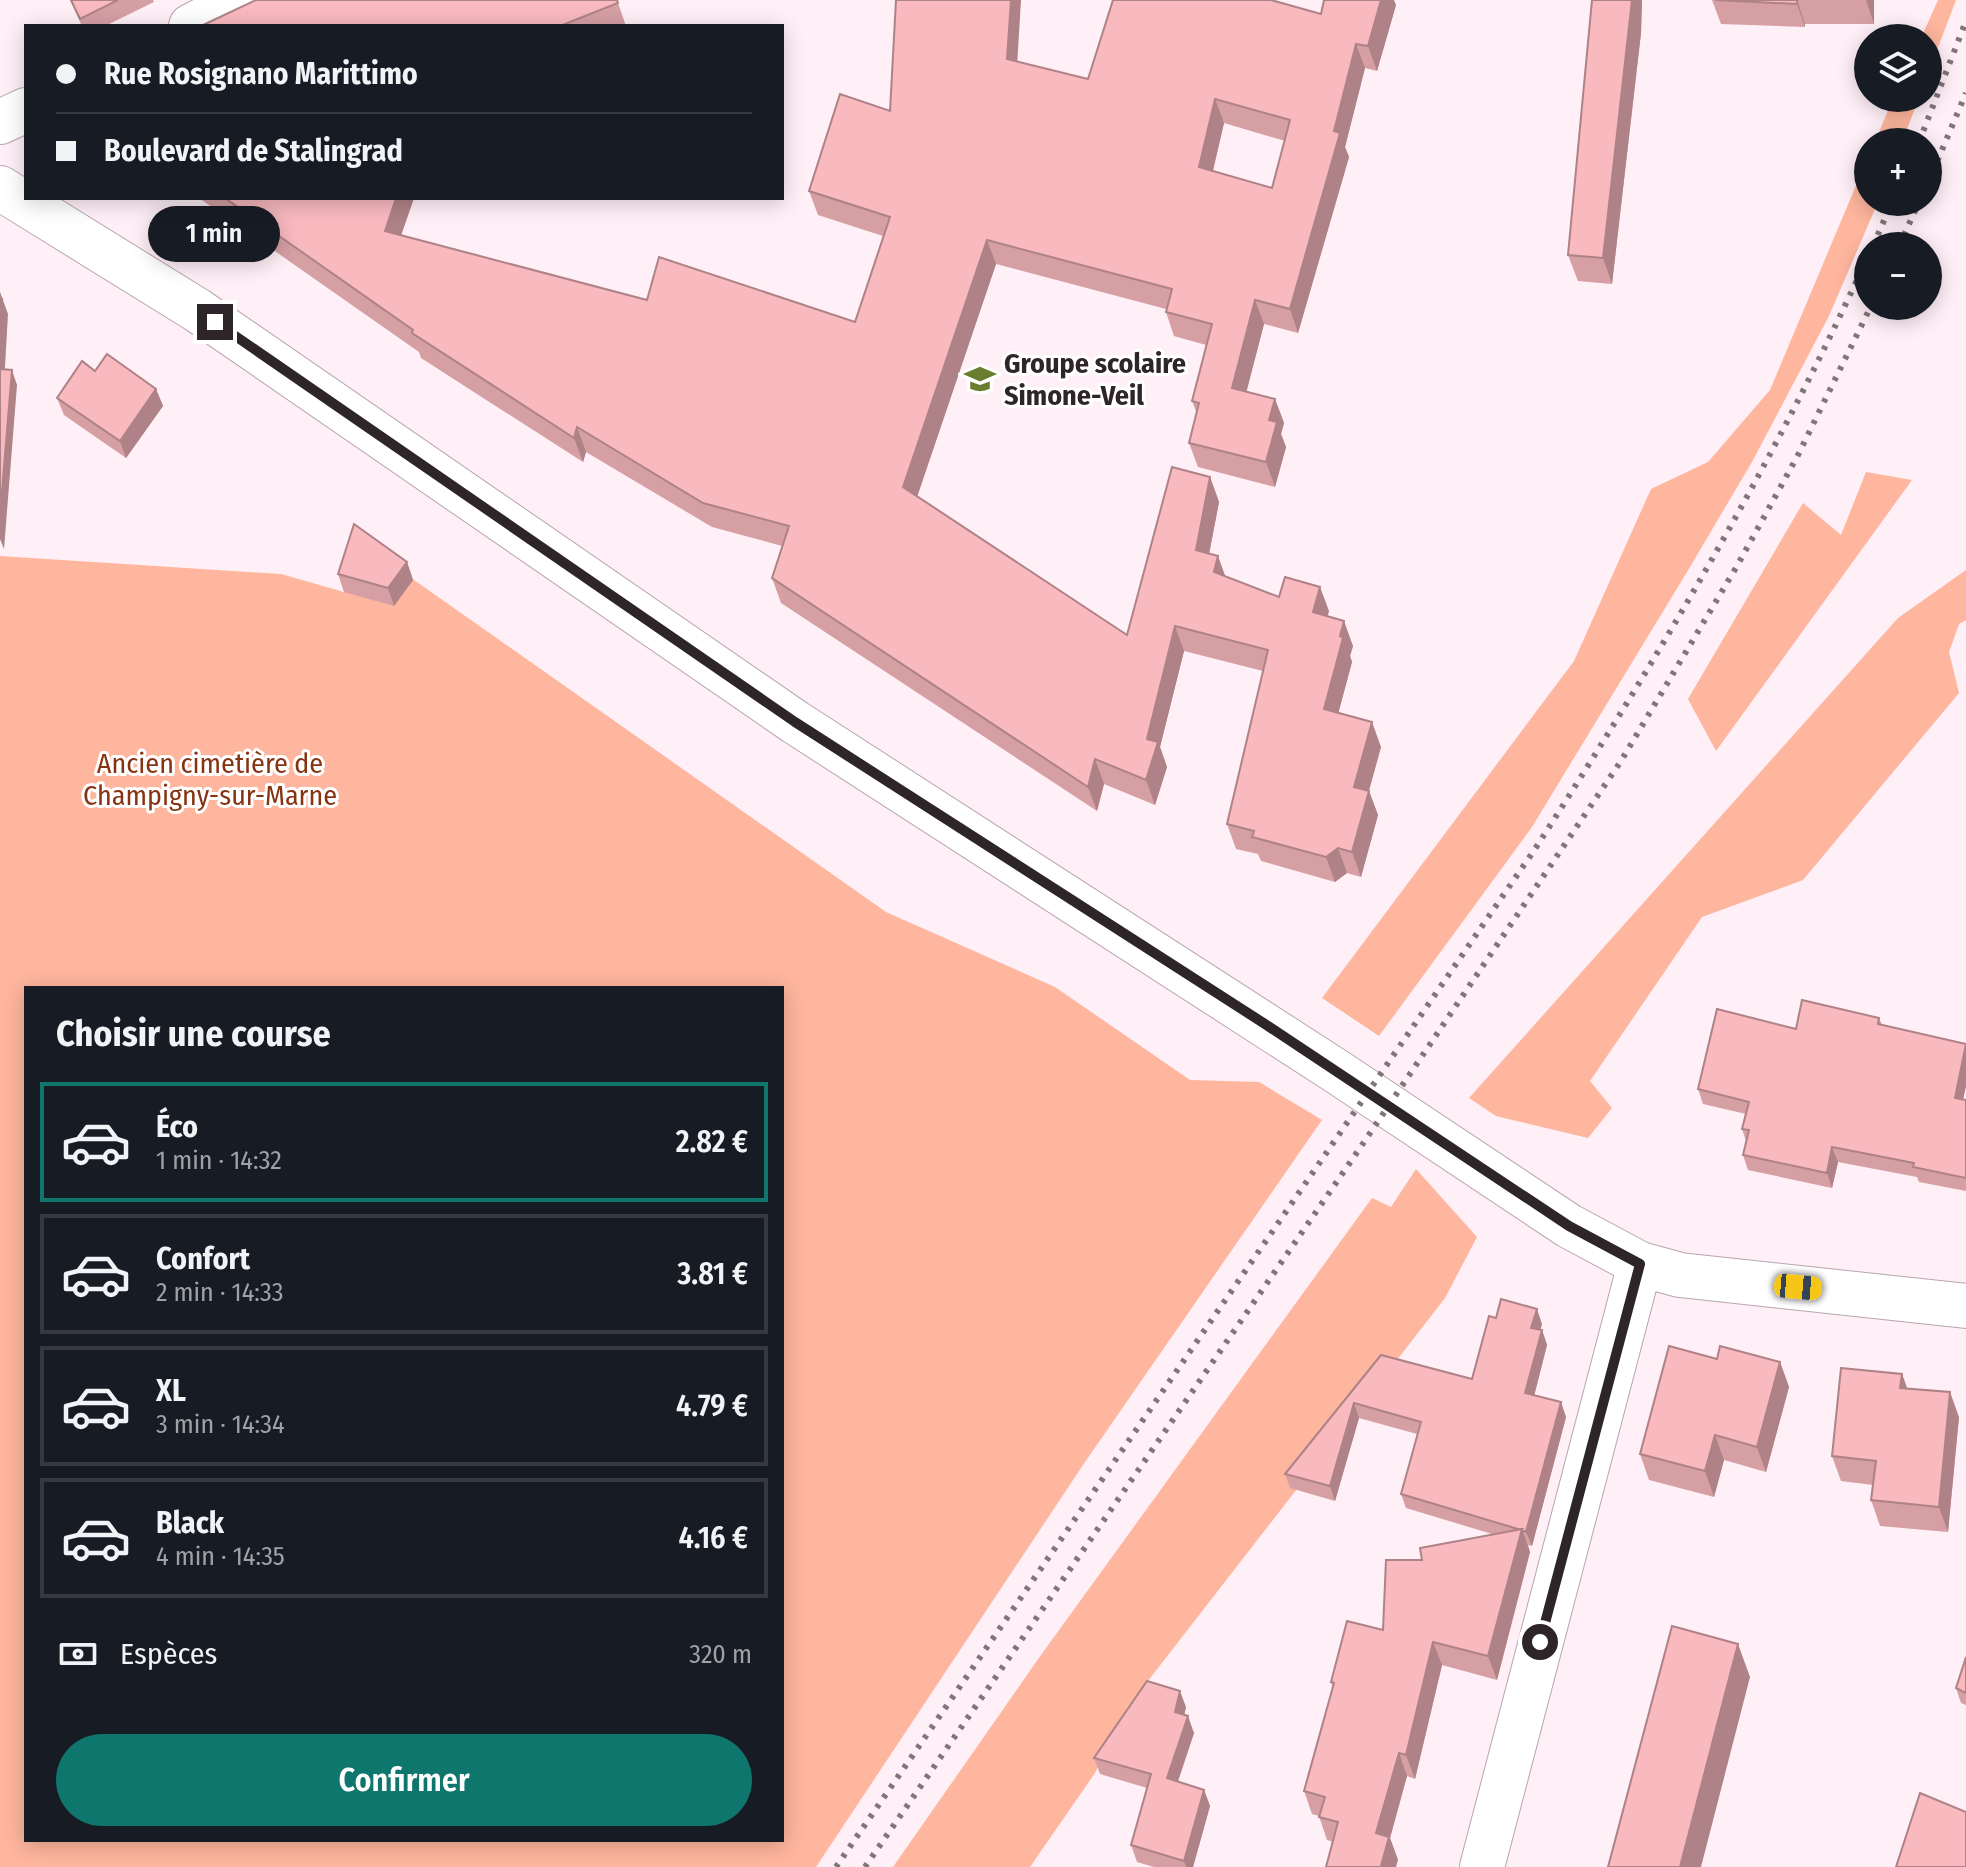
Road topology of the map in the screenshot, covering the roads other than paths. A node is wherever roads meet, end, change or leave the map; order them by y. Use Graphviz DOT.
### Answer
graph roads {
  1 [pos="242,0"];
  2 [pos="195,24"];
  3 [pos="24,111"];
  4 [pos="0,122"];
  5 [pos="0,188"];
  6 [pos="1640,1264"];
  7 [pos="1966,1306"];
  8 [pos="1482,1867"];
  1 -- 2 [label="main road"];
  3 -- 4 [label="main road"];
  5 -- 6 [label="main road"];
  6 -- 7 [label="main road"];
  6 -- 8 [label="main road"];
}
